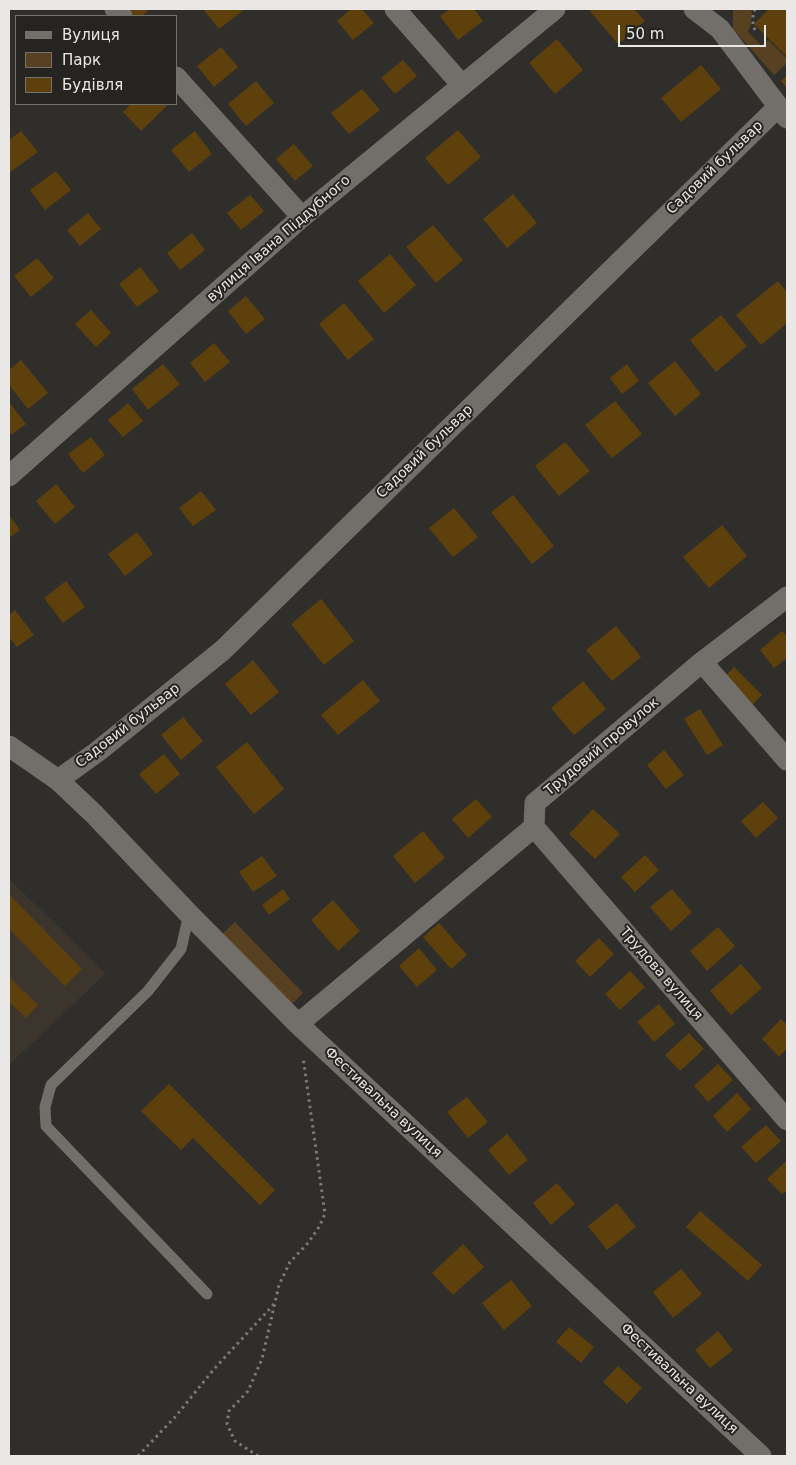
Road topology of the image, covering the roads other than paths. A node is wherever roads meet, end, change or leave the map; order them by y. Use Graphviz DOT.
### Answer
graph roads {
  1 [pos="395,9"];
  2 [pos="555,9"];
  3 [pos="694,9"];
  4 [pos="717,19"];
  5 [pos="178,79"];
  6 [pos="462,85"];
  7 [pos="782,112"];
  8 [pos="302,218"];
  9 [pos="9,476"];
  10 [pos="787,597"];
  11 [pos="702,662"];
  12 [pos="9,746"];
  13 [pos="787,760"];
  14 [pos="58,780"];
  15 [pos="534,827"];
  16 [pos="189,914"];
  17 [pos="298,1024"];
  18 [pos="787,1120"];
  19 [pos="207,1294"];
  20 [pos="761,1456"];
  1 -- 6 [label="street"];
  2 -- 6 [label="street, вулиця Івана Піддубного"];
  3 -- 4 [label="street"];
  4 -- 7 [label="street"];
  5 -- 8 [label="street"];
  6 -- 8 [label="street, вулиця Івана Піддубного"];
  7 -- 14 [label="street, Садовий бульвар"];
  8 -- 9 [label="street, вулиця Івана Піддубного"];
  10 -- 11 [label="street, Трудовий провулок"];
  11 -- 13 [label="street"];
  11 -- 15 [label="street, Трудовий провулок"];
  12 -- 14 [label="street, Фестивальна вулиця"];
  14 -- 16 [label="street, Фестивальна вулиця"];
  15 -- 17 [label="street"];
  15 -- 18 [label="street, Трудова вулиця"];
  16 -- 17 [label="street, Фестивальна вулиця"];
  16 -- 19 [label="lane"];
  17 -- 20 [label="street, Фестивальна вулиця"];
}
